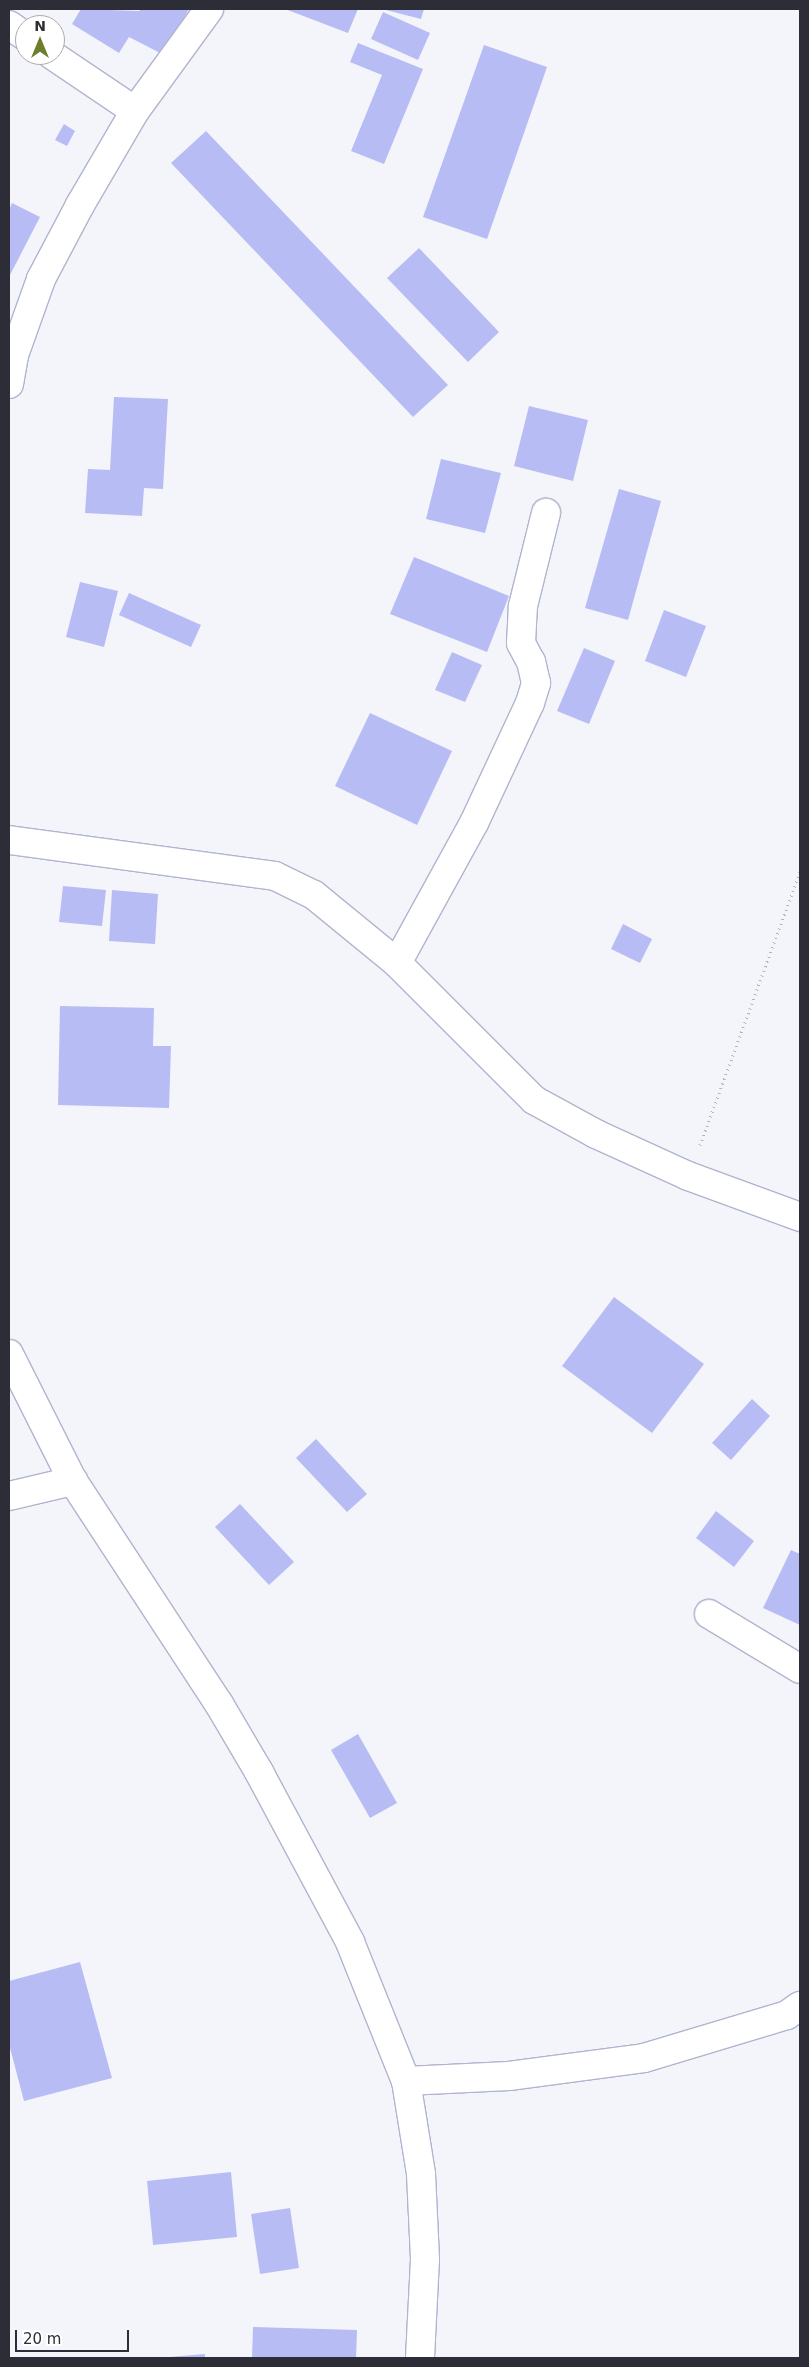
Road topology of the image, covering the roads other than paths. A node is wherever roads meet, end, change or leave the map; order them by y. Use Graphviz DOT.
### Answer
graph roads {
  1 [pos="209,9"];
  2 [pos="65,64"];
  3 [pos="134,111"];
  4 [pos="12,354"];
  5 [pos="9,384"];
  6 [pos="546,513"];
  7 [pos="9,840"];
  8 [pos="397,963"];
  9 [pos="800,1217"];
  10 [pos="9,1354"];
  11 [pos="73,1481"];
  12 [pos="9,1496"];
  13 [pos="709,1614"];
  14 [pos="800,1668"];
  15 [pos="800,2006"];
  16 [pos="406,2081"];
  17 [pos="420,2358"];
  1 -- 3 [label="street"];
  2 -- 3 [label="street"];
  3 -- 4 [label="street"];
  4 -- 5 [label="street"];
  6 -- 8 [label="street"];
  7 -- 8 [label="street"];
  8 -- 9 [label="street"];
  10 -- 11 [label="street"];
  11 -- 12 [label="street"];
  11 -- 16 [label="street"];
  13 -- 14 [label="street"];
  15 -- 16 [label="street"];
  16 -- 17 [label="street"];
}
